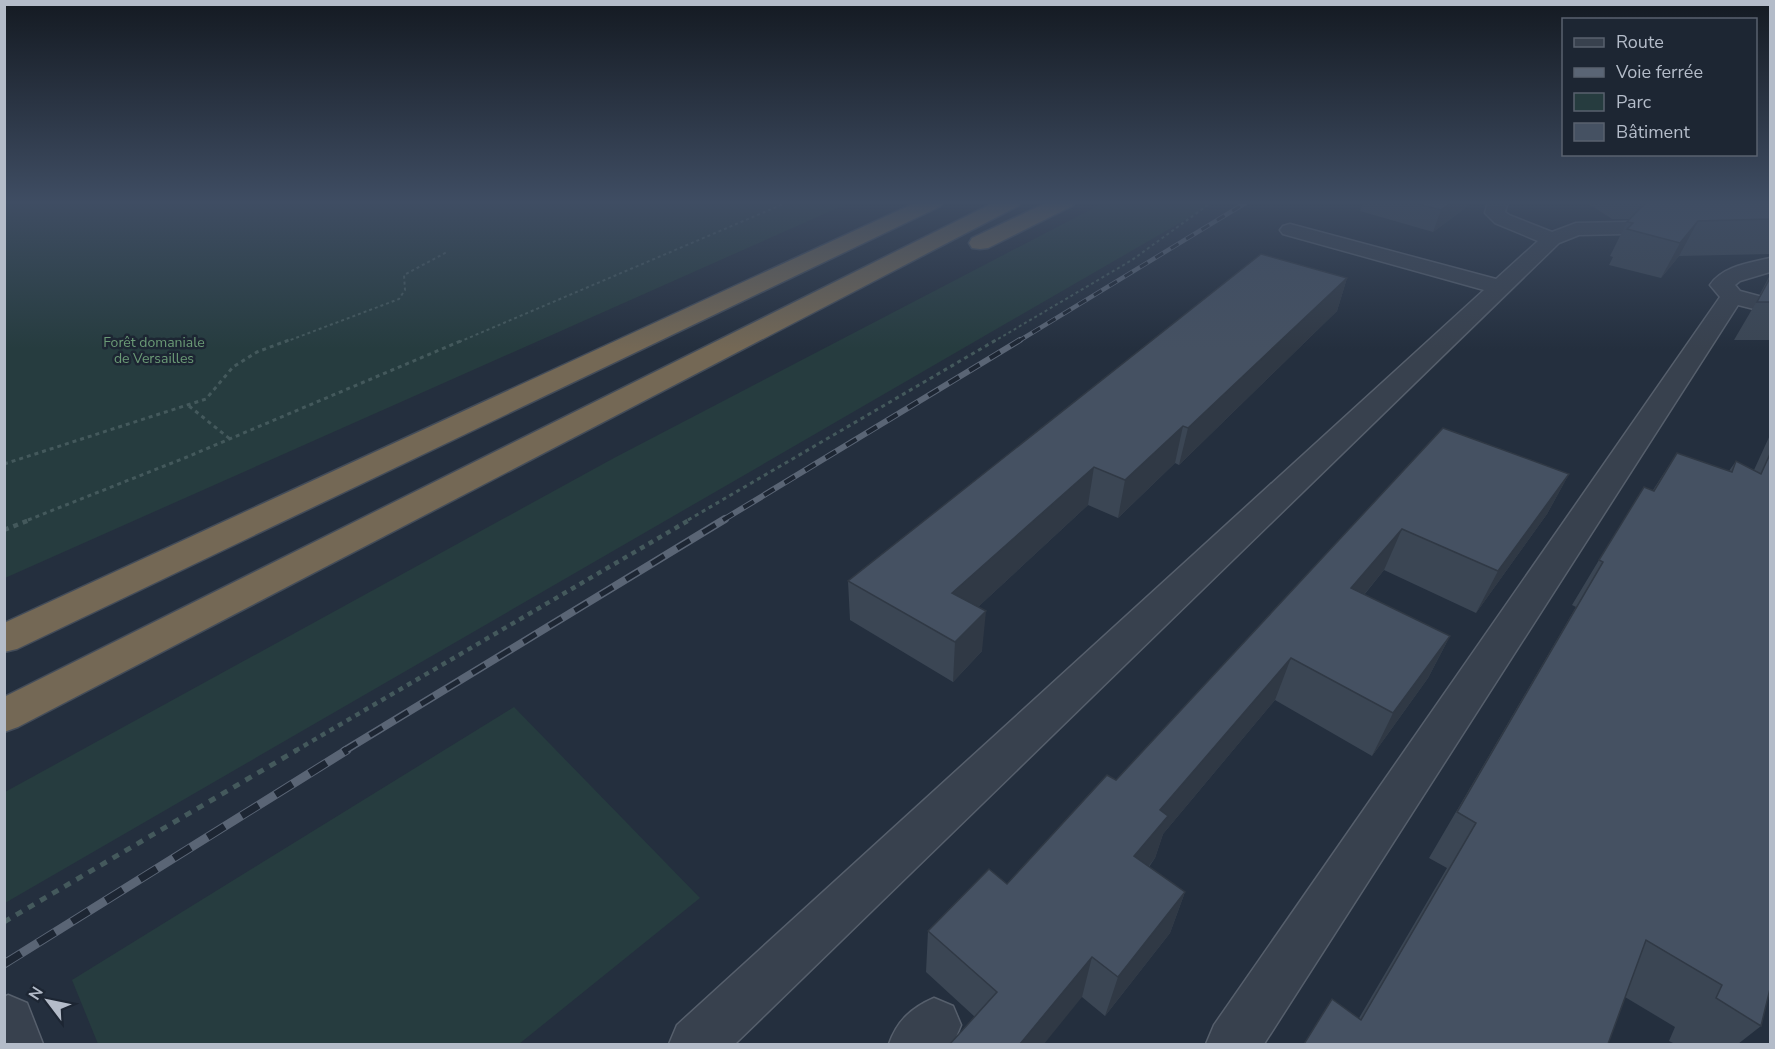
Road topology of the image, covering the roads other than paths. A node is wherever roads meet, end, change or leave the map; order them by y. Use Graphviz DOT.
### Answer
graph roads {
  1 [pos="830,251"];
  2 [pos="915,251"];
  3 [pos="964,251"];
  4 [pos="1368,251"];
  5 [pos="1539,251"];
  6 [pos="888,265"];
  7 [pos="1770,265"];
  8 [pos="1501,287"];
  9 [pos="1732,296"];
  10 [pos="1770,306"];
  11 [pos="4,639"];
  12 [pos="4,716"];
  13 [pos="696,1044"];
  14 [pos="1233,1044"];
  1 -- 11 [label="highway"];
  2 -- 6 [label="highway"];
  3 -- 6 [label="highway"];
  4 -- 8 [label="lane"];
  5 -- 8 [label="lane"];
  6 -- 12 [label="highway"];
  7 -- 9 [label="lane"];
  8 -- 13 [label="lane"];
  9 -- 10 [label="lane"];
  9 -- 14 [label="lane"];
}
